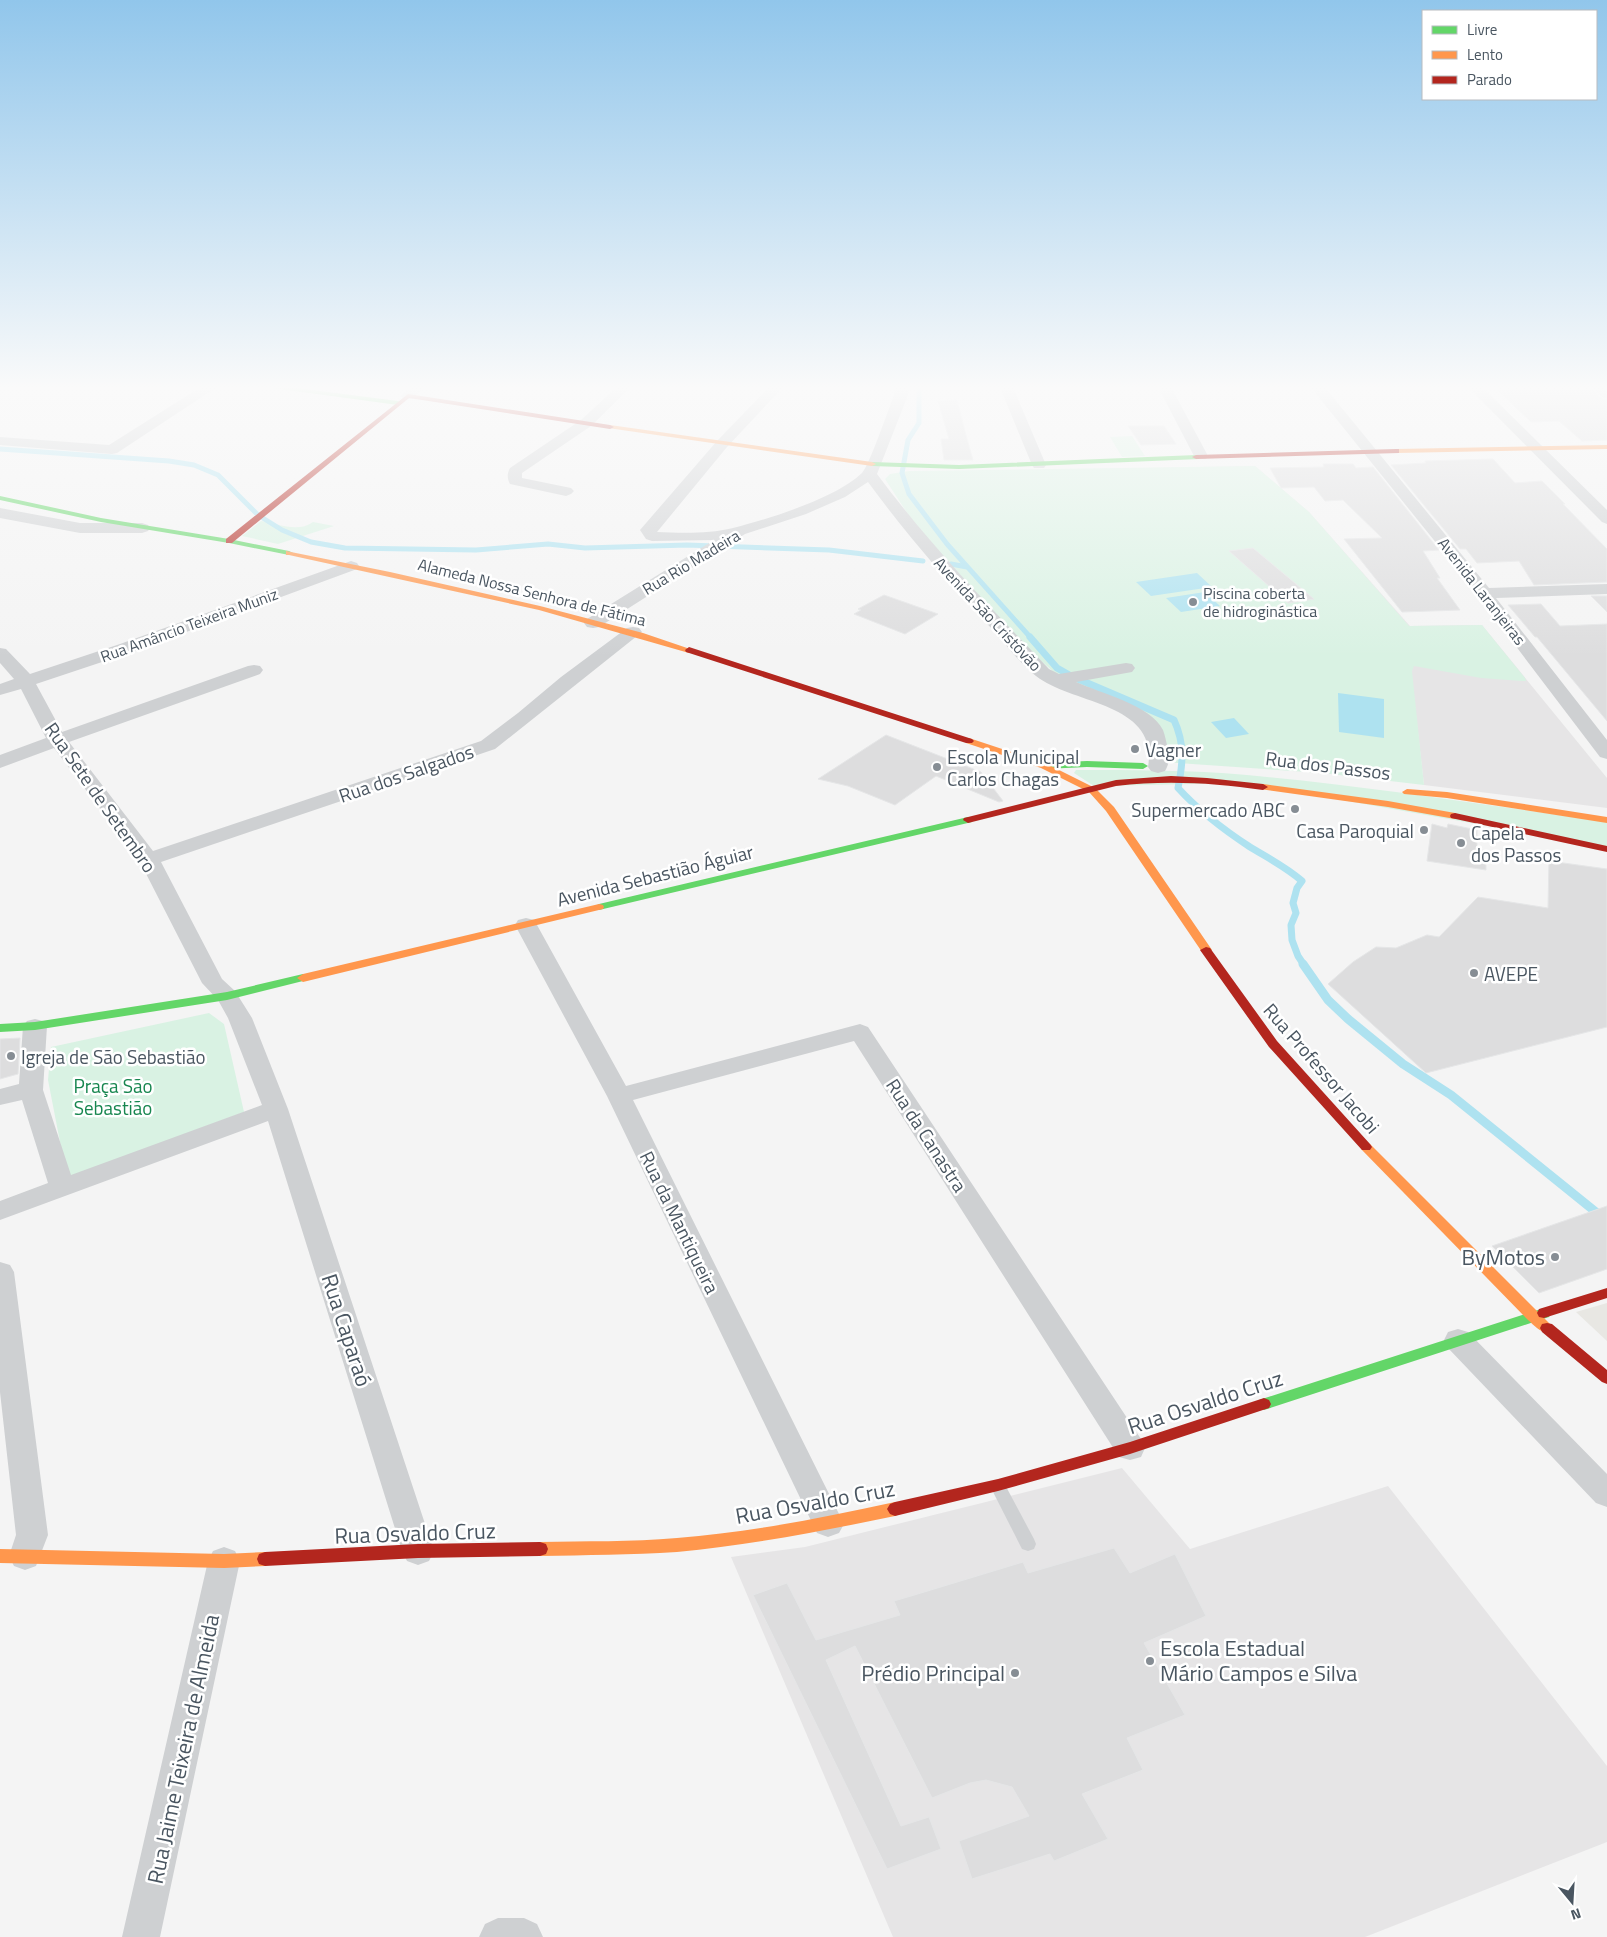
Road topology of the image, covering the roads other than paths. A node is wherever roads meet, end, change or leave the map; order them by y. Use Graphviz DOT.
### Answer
graph roads {
  1 [pos="310,475"];
  2 [pos="515,475"];
  3 [pos="695,475"];
  4 [pos="864,475"];
  5 [pos="876,475"];
  6 [pos="1391,475"];
  7 [pos="1562,475"];
  8 [pos="566,490"];
  9 [pos="0,498"];
  10 [pos="0,513"];
  11 [pos="1607,519"];
  12 [pos="142,528"];
  13 [pos="739,532"];
  14 [pos="229,541"];
  15 [pos="351,566"];
  16 [pos="1607,589"];
  17 [pos="1485,593"];
  18 [pos="592,622"];
  19 [pos="633,632"];
  20 [pos="0,653"];
  21 [pos="1126,668"];
  22 [pos="254,670"];
  23 [pos="1056,680"];
  24 [pos="26,681"];
  25 [pos="0,690"];
  26 [pos="57,740"];
  27 [pos="1607,753"];
  28 [pos="0,762"];
  29 [pos="1044,766"];
  30 [pos="1169,770"];
  31 [pos="1257,774"];
  32 [pos="1092,790"];
  33 [pos="1396,791"];
  34 [pos="1607,820"];
  35 [pos="1607,849"];
  36 [pos="149,859"];
  37 [pos="526,924"];
  38 [pos="227,996"];
  39 [pos="2,1026"];
  40 [pos="35,1026"];
  41 [pos="31,1090"];
  42 [pos="619,1096"];
  43 [pos="0,1097"];
  44 [pos="276,1109"];
  45 [pos="62,1188"];
  46 [pos="0,1211"];
  47 [pos="0,1272"];
  48 [pos="1607,1293"];
  49 [pos="1533,1316"];
  50 [pos="1558,1337"];
  51 [pos="1458,1340"];
  52 [pos="1607,1366"];
  53 [pos="1607,1378"];
  54 [pos="1130,1448"];
  55 [pos="998,1484"];
  56 [pos="1607,1494"];
  57 [pos="828,1524"];
  58 [pos="1028,1544"];
  59 [pos="418,1551"];
  60 [pos="12,1556"];
  61 [pos="224,1562"];
  62 [pos="142,1937"];
  63 [pos="498,1937"];
  64 [pos="524,1937"];
  1 -- 14 [label="street"];
  2 -- 8 [label="street"];
  3 -- 13 [label="street"];
  4 -- 13 [label="street, Rua Rio Madeira"];
  5 -- 23 [label="street, Avenida São Cristóvão"];
  6 -- 17 [label="street, Avenida Laranjeiras"];
  7 -- 11 [label="street"];
  9 -- 12 [label="street, Alameda Nossa Senhora de Fátima"];
  10 -- 12 [label="street"];
  12 -- 14 [label="street, Alameda Nossa Senhora de Fátima"];
  13 -- 18 [label="street, Rua Rio Madeira"];
  14 -- 15 [label="street, Alameda Nossa Senhora de Fátima"];
  15 -- 18 [label="street, Alameda Nossa Senhora de Fátima"];
  15 -- 24 [label="street, Rua Amâncio Teixeira Muniz"];
  16 -- 17 [label="street"];
  17 -- 27 [label="street, Avenida Laranjeiras"];
  18 -- 19 [label="street, Alameda Nossa Senhora de Fátima"];
  19 -- 29 [label="street, Alameda Nossa Senhora de Fátima"];
  19 -- 36 [label="street, Rua dos Salgados"];
  20 -- 24 [label="street, Rua Sete de Setembro"];
  21 -- 23 [label="street"];
  22 -- 26 [label="street"];
  23 -- 30 [label="street, Avenida São Cristóvão"];
  24 -- 25 [label="street, Rua Amâncio Teixeira Muniz"];
  24 -- 26 [label="street, Rua Sete de Setembro"];
  26 -- 28 [label="street"];
  26 -- 36 [label="street, Rua Sete de Setembro"];
  29 -- 30 [label="street, Rua dos Passos"];
  29 -- 32 [label="street, Rua Professor Jacobi"];
  30 -- 31 [label="street, Rua dos Passos"];
  30 -- 32 [label="street, Rua dos Passos"];
  30 -- 35 [label="street, Rua dos Passos"];
  32 -- 37 [label="street, Avenida Sebastião Águiar"];
  32 -- 49 [label="street, Rua Professor Jacobi"];
  33 -- 34 [label="street, Rua dos Passos"];
  36 -- 38 [label="street, Rua Sete de Setembro"];
  37 -- 38 [label="street, Avenida Sebastião Águiar"];
  37 -- 42 [label="street, Rua da Mantiqueira"];
  38 -- 40 [label="street"];
  38 -- 44 [label="street"];
  39 -- 40 [label="street"];
  40 -- 41 [label="street"];
  41 -- 43 [label="street"];
  41 -- 45 [label="street"];
  42 -- 54 [label="street, Rua da Canastra"];
  42 -- 57 [label="street, Rua da Mantiqueira"];
  44 -- 45 [label="street"];
  44 -- 59 [label="street, Rua Caparaó"];
  45 -- 46 [label="street"];
  47 -- 60 [label="street"];
  48 -- 49 [label="street, Rua Osvaldo Cruz"];
  49 -- 50 [label="street, Rua Professor Jacobi"];
  49 -- 51 [label="street, Rua Osvaldo Cruz"];
  50 -- 52 [label="street"];
  50 -- 53 [label="street"];
  51 -- 54 [label="street, Rua Osvaldo Cruz"];
  51 -- 56 [label="street"];
  54 -- 55 [label="street, Rua Osvaldo Cruz"];
  55 -- 57 [label="street, Rua Osvaldo Cruz"];
  55 -- 58 [label="lane"];
  57 -- 59 [label="street, Rua Osvaldo Cruz"];
  59 -- 61 [label="street, Rua Osvaldo Cruz"];
  60 -- 61 [label="street, Rua Osvaldo Cruz"];
  61 -- 62 [label="street, Rua Jaime Teixeira de Almeida"];
  63 -- 64 [label="street"];
}
